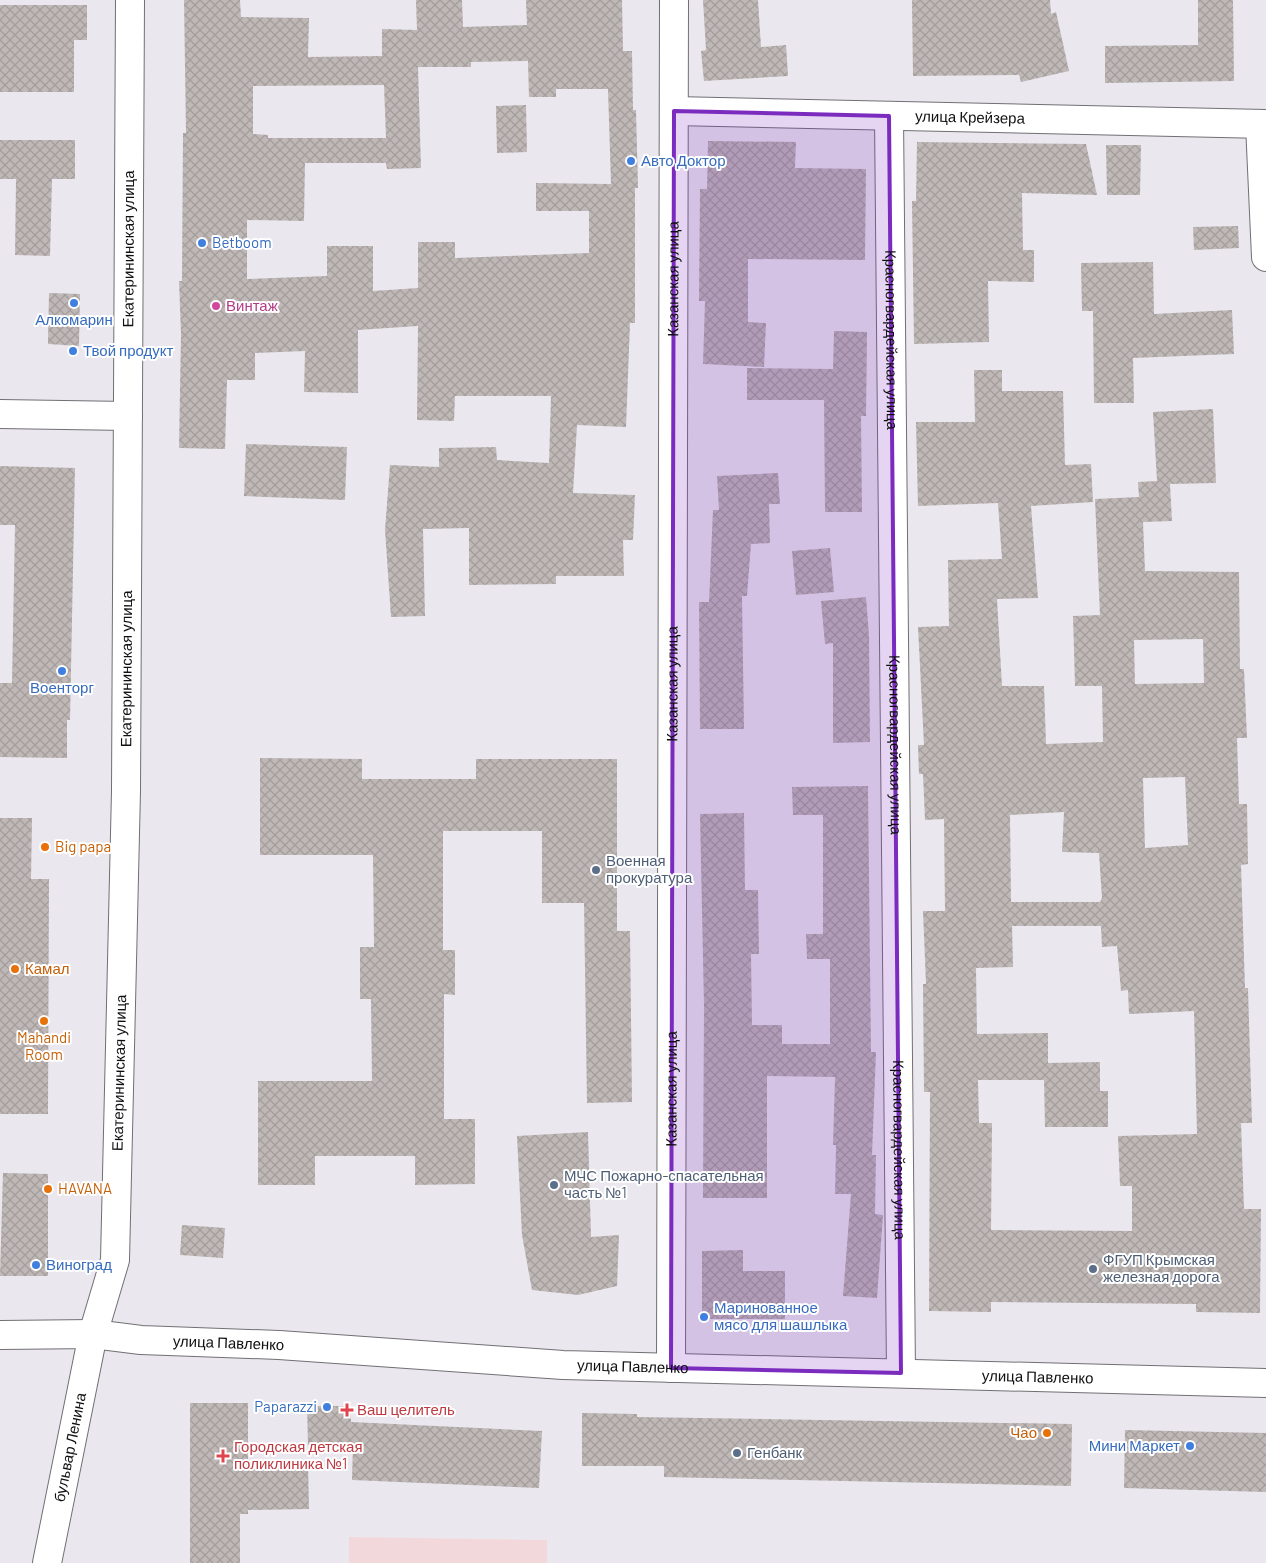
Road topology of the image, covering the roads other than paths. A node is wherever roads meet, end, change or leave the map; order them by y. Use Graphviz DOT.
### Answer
graph roads {
  1 [pos="130,0"];
  2 [pos="674,0"];
  3 [pos="674,110"];
  4 [pos="888,116"];
  5 [pos="1263,124"];
  6 [pos="1266,256"];
  7 [pos="0,414"];
  8 [pos="128,416"];
  9 [pos="93,1334"];
  10 [pos="0,1335"];
  11 [pos="671,1368"];
  12 [pos="901,1374"];
  13 [pos="1266,1383"];
  14 [pos="47,1563"];
  1 -- 8 [label="street, Екатерининская улица"];
  2 -- 3 [label="street, Казанская улица"];
  3 -- 4 [label="street, улица Крейзера"];
  3 -- 11 [label="street, Казанская улица"];
  4 -- 5 [label="street, улица Крейзера"];
  4 -- 12 [label="street, Красногвардейская улица"];
  5 -- 6 [label="street"];
  7 -- 8 [label="street"];
  8 -- 9 [label="street, Екатерининская улица"];
  9 -- 10 [label="street, улица Павленко"];
  9 -- 11 [label="street, улица Павленко"];
  9 -- 14 [label="street, бульвар Ленина"];
  11 -- 12 [label="street, улица Павленко"];
  12 -- 13 [label="street, улица Павленко"];
}
